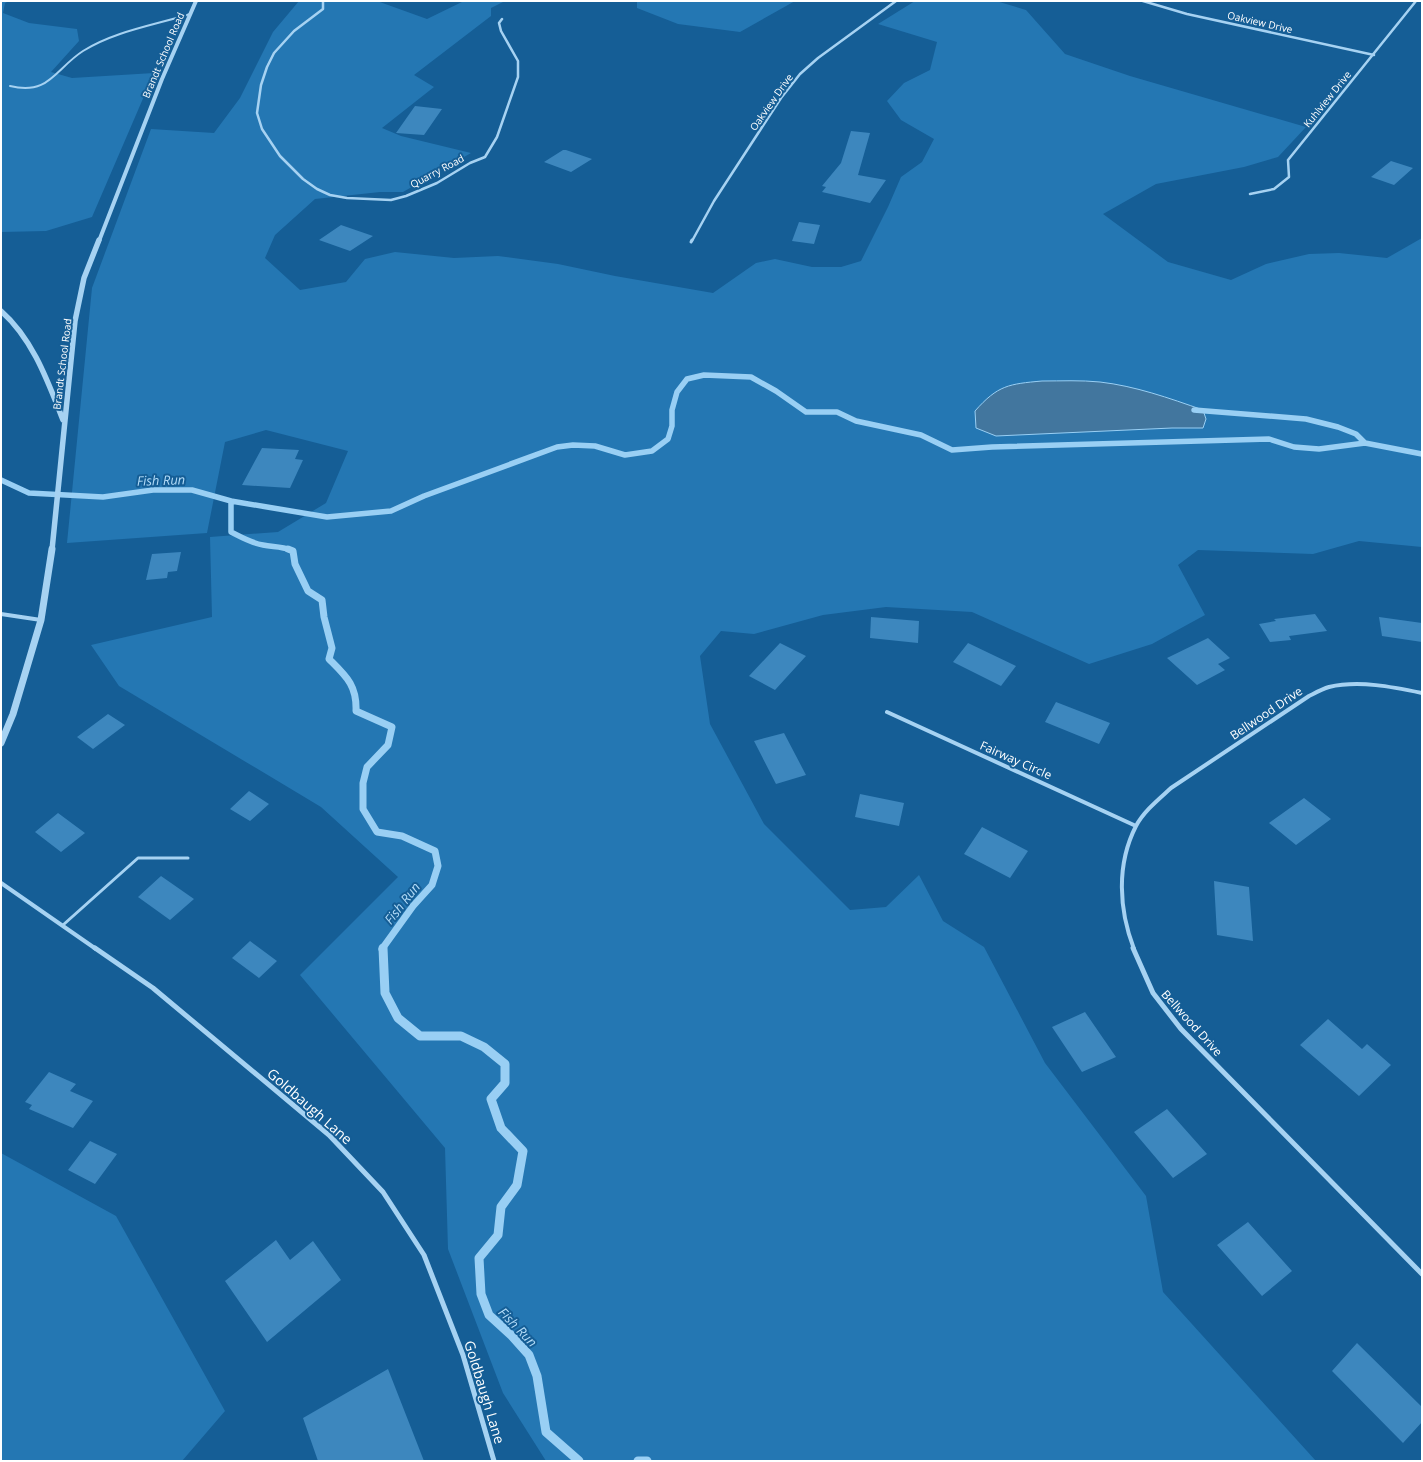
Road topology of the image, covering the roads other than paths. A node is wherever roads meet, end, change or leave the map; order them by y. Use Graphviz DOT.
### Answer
graph roads {
  1 [pos="196,1"];
  2 [pos="323,1"];
  3 [pos="896,1"];
  4 [pos="1142,1"];
  5 [pos="1416,1"];
  6 [pos="190,14"];
  7 [pos="502,20"];
  8 [pos="1374,55"];
  9 [pos="10,86"];
  10 [pos="1250,194"];
  11 [pos="691,242"];
  12 [pos="1,311"];
  13 [pos="64,422"];
  14 [pos="1,614"];
  15 [pos="41,620"];
  16 [pos="1422,693"];
  17 [pos="887,712"];
  18 [pos="1,743"];
  19 [pos="1136,826"];
  20 [pos="188,858"];
  21 [pos="1,883"];
  22 [pos="62,925"];
  23 [pos="1422,1274"];
  24 [pos="494,1461"];
  1 -- 6 [label="street, Brandt School Road"];
  2 -- 7 [label="street, Quarry Road"];
  3 -- 11 [label="street, Oakview Drive"];
  4 -- 8 [label="street, Oakview Drive"];
  5 -- 8 [label="street, Kuhlview Drive"];
  6 -- 9 [label="lane"];
  6 -- 13 [label="street, Brandt School Road"];
  8 -- 10 [label="street, Kuhlview Drive"];
  12 -- 13 [label="street"];
  13 -- 15 [label="street, Brandt School Road"];
  14 -- 15 [label="street"];
  15 -- 18 [label="street, Brandt School Road"];
  16 -- 19 [label="street, Bellwood Drive"];
  17 -- 19 [label="street, Fairway Circle"];
  19 -- 23 [label="street, Bellwood Drive"];
  20 -- 22 [label="lane"];
  21 -- 22 [label="street, Goldbaugh Lane"];
  22 -- 24 [label="street, Goldbaugh Lane"];
}
